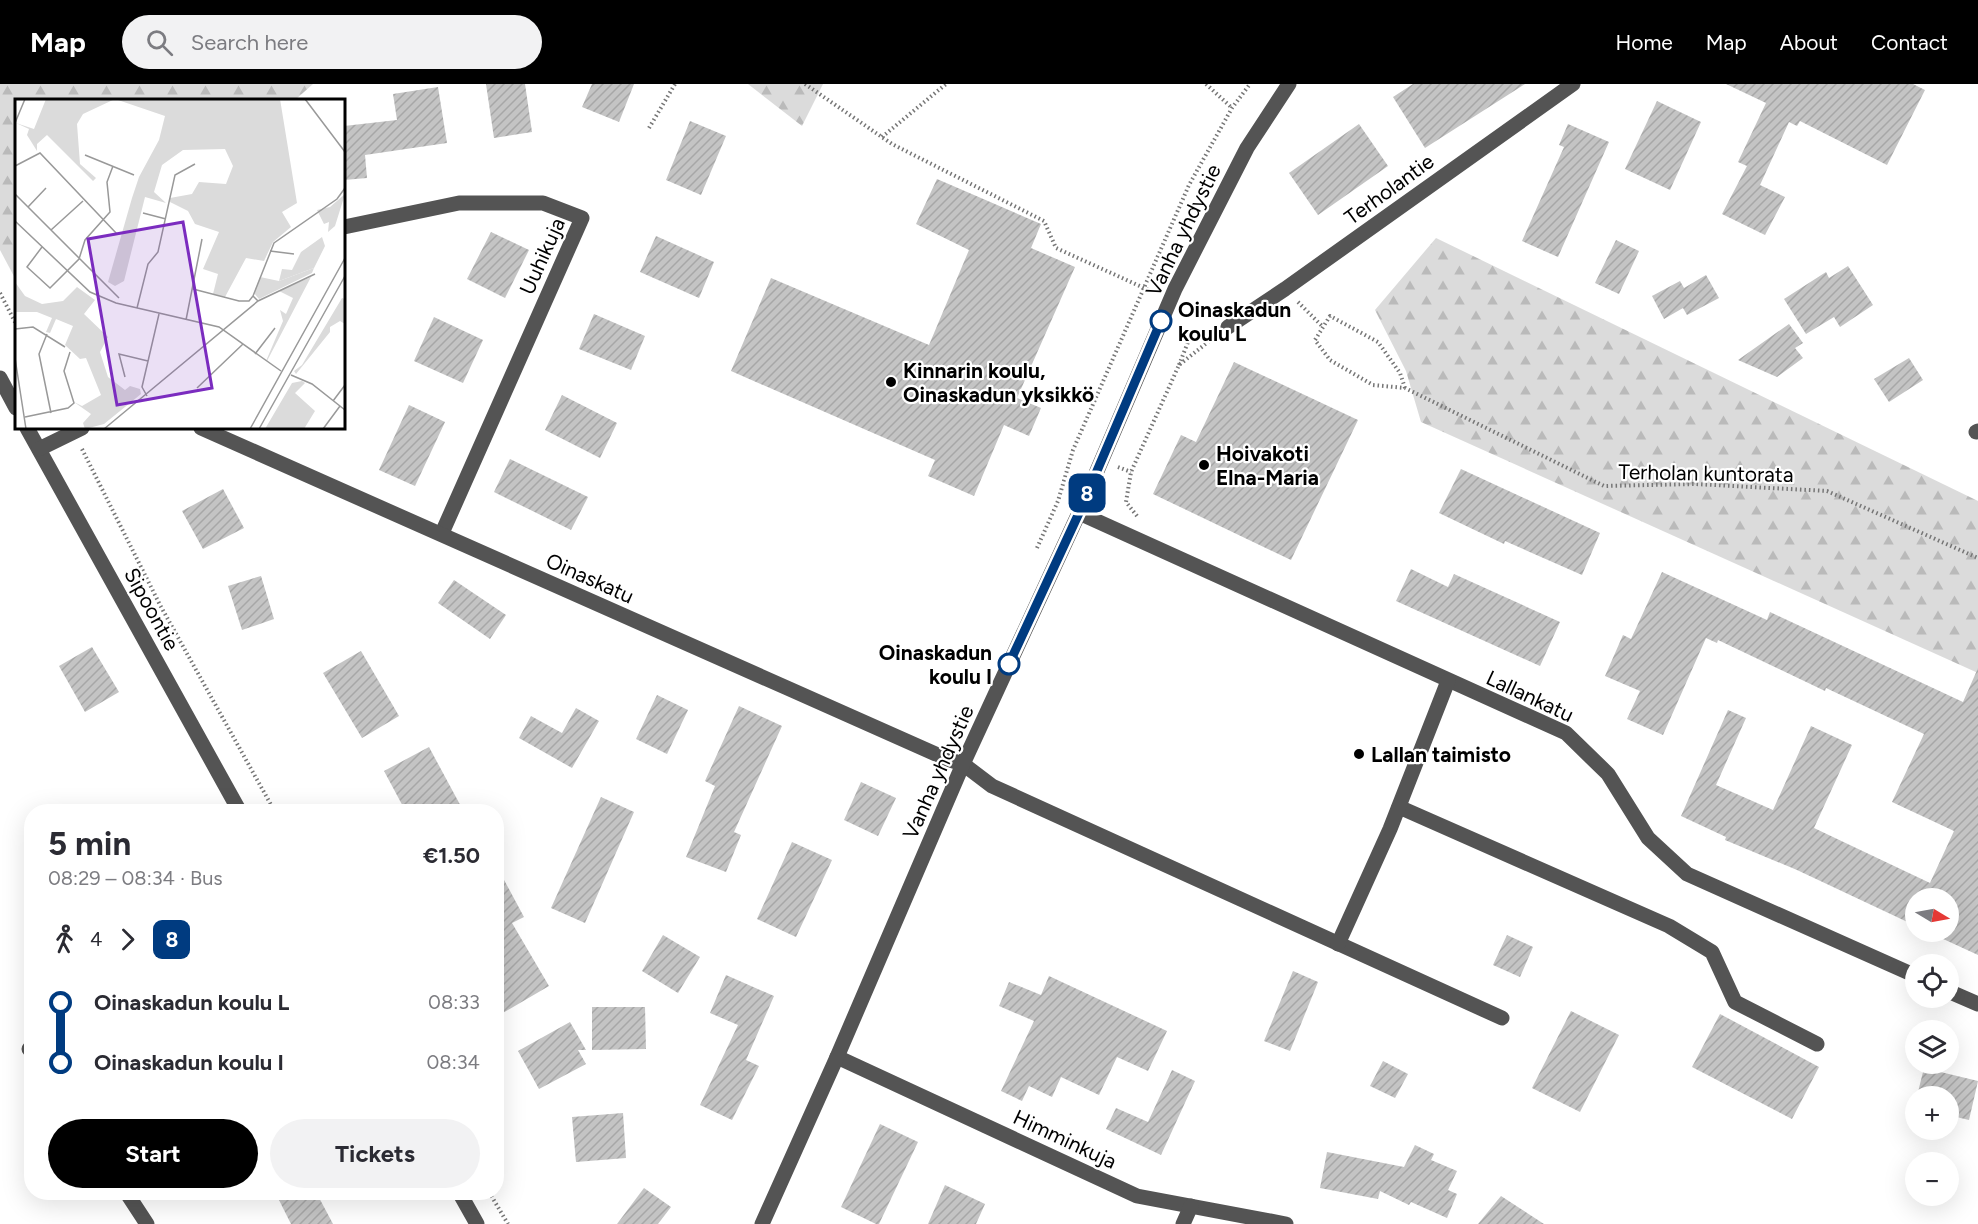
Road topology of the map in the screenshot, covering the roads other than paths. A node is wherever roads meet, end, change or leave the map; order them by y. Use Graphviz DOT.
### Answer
graph roads {
  1 [pos="1289,84"];
  2 [pos="1573,84"];
  3 [pos="345,227"];
  4 [pos="1228,327"];
  5 [pos="0,378"];
  6 [pos="15,406"];
  7 [pos="28,429"];
  8 [pos="78,429"];
  9 [pos="203,429"];
  10 [pos="39,449"];
  11 [pos="1079,513"];
  12 [pos="442,533"];
  13 [pos="1448,681"];
  14 [pos="963,764"];
  15 [pos="236,804"];
  16 [pos="1399,807"];
  17 [pos="1338,944"];
  18 [pos="1905,971"];
  19 [pos="1959,996"];
  20 [pos="1978,1004"];
  21 [pos="1502,1018"];
  22 [pos="1817,1044"];
  23 [pos="837,1057"];
  24 [pos="131,1200"];
  25 [pos="464,1200"];
  26 [pos="1191,1206"];
  27 [pos="147,1224"];
  28 [pos="477,1224"];
  29 [pos="762,1224"];
  30 [pos="1183,1224"];
  31 [pos="1286,1224"];
  1 -- 11 [label="street, Vanha yhdystie"];
  2 -- 4 [label="street, Terholantie"];
  3 -- 12 [label="street, Uuhikuja"];
  5 -- 6 [label="street"];
  7 -- 10 [label="street, Sipoontie"];
  8 -- 10 [label="street"];
  9 -- 12 [label="street, Oinaskatu"];
  10 -- 15 [label="street, Sipoontie"];
  11 -- 13 [label="street, Lallankatu"];
  11 -- 14 [label="street, Vanha yhdystie"];
  12 -- 14 [label="street, Oinaskatu"];
  13 -- 16 [label="street"];
  13 -- 18 [label="street, Lallankatu"];
  14 -- 17 [label="street, Oinaskatu"];
  14 -- 23 [label="street, Vanha yhdystie"];
  16 -- 17 [label="street"];
  16 -- 22 [label="street"];
  17 -- 21 [label="street, Oinaskatu"];
  19 -- 20 [label="street"];
  23 -- 26 [label="street, Himminkuja"];
  23 -- 29 [label="street, Vanha yhdystie"];
  24 -- 27 [label="street"];
  25 -- 28 [label="street"];
  26 -- 30 [label="street"];
  26 -- 31 [label="street, Himminkuja"];
}
